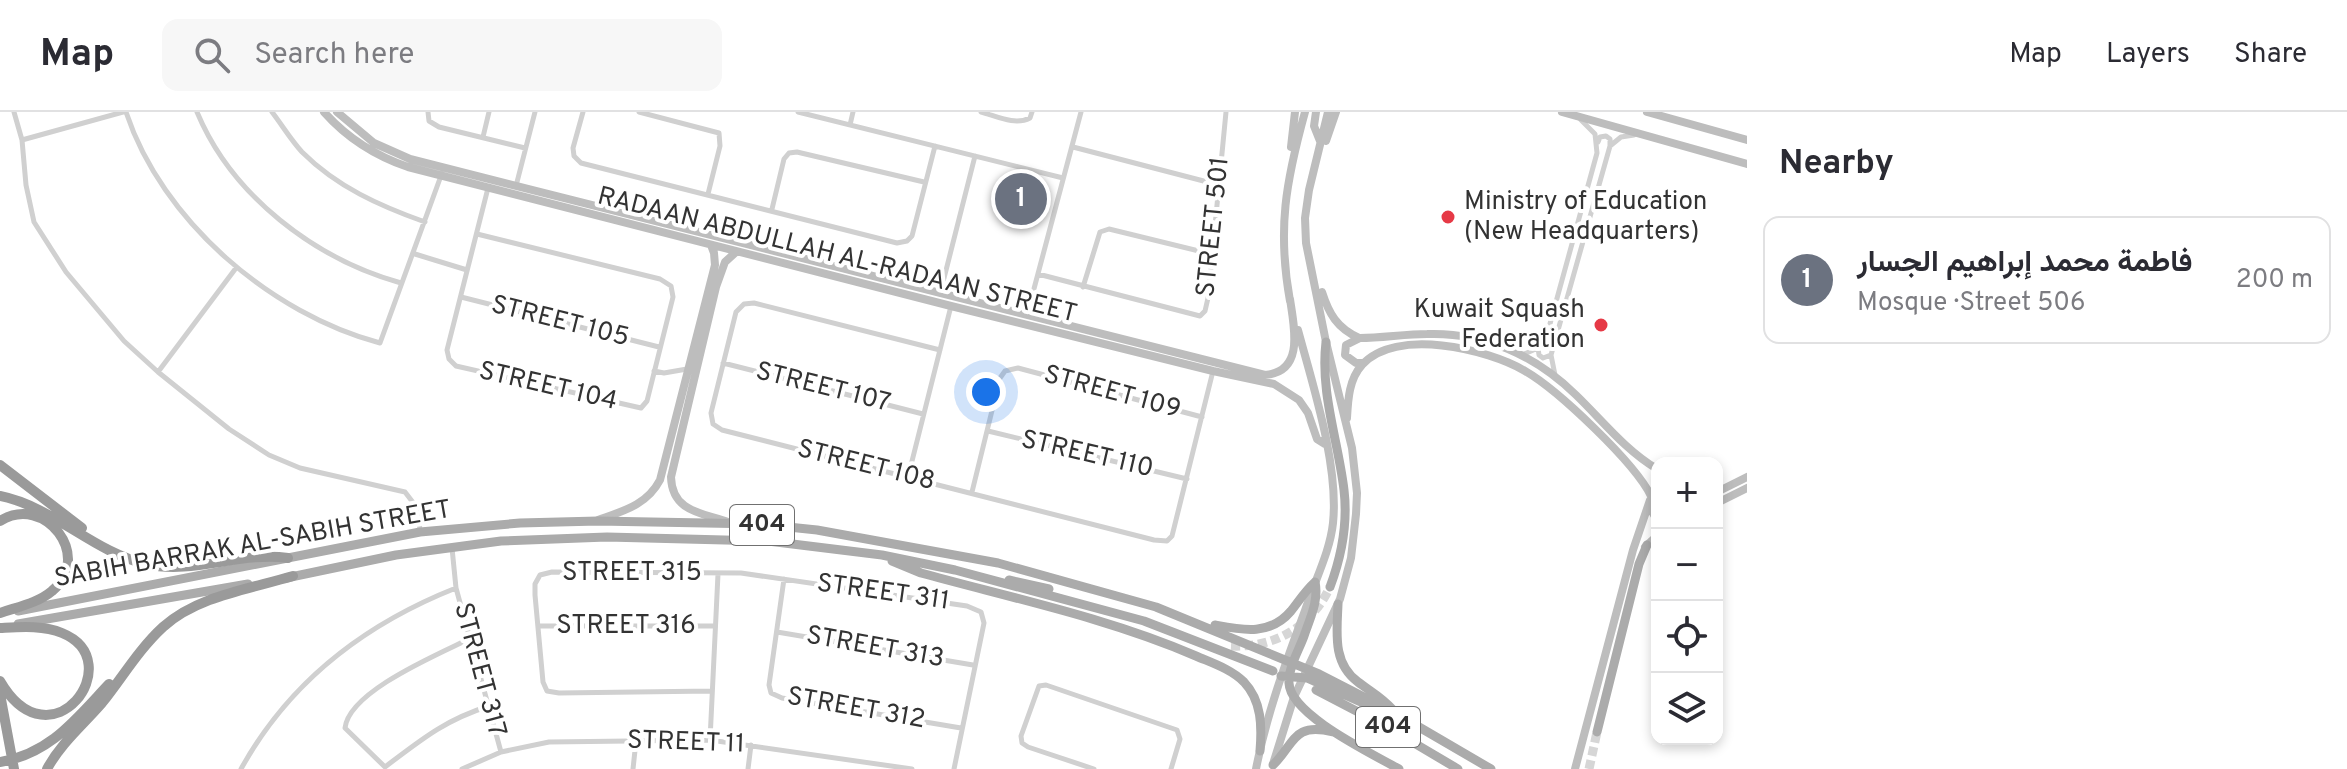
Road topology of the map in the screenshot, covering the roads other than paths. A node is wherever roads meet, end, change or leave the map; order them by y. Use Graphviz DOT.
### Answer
graph roads {
  1 [pos="14,112"];
  2 [pos="124,112"];
  3 [pos="197,112"];
  4 [pos="272,112"];
  5 [pos="324,112"];
  6 [pos="337,112"];
  7 [pos="428,112"];
  8 [pos="489,112"];
  9 [pos="535,112"];
  10 [pos="583,112"];
  11 [pos="639,112"];
  12 [pos="798,112"];
  13 [pos="853,112"];
  14 [pos="981,112"];
  15 [pos="1032,112"];
  16 [pos="1081,112"];
  17 [pos="1226,112"];
  18 [pos="1295,112"];
  19 [pos="1305,112"];
  20 [pos="1316,112"];
  21 [pos="1328,112"];
  22 [pos="1336,112"];
  23 [pos="1562,112"];
  24 [pos="1647,112"];
  25 [pos="1578,116"];
  26 [pos="850,125"];
  27 [pos="1639,134"];
  28 [pos="483,137"];
  29 [pos="22,140"];
  30 [pos="1747,140"];
  31 [pos="1320,141"];
  32 [pos="1598,144"];
  33 [pos="372,146"];
  34 [pos="935,146"];
  35 [pos="1610,146"];
  36 [pos="1073,147"];
  37 [pos="525,148"];
  38 [pos="975,156"];
  39 [pos="1291,161"];
  40 [pos="1747,164"];
  41 [pos="1313,167"];
  42 [pos="442,172"];
  43 [pos="1063,178"];
  44 [pos="924,182"];
  45 [pos="1219,185"];
  46 [pos="516,186"];
  47 [pos="488,188"];
  48 [pos="708,194"];
  49 [pos="772,209"];
  50 [pos="425,222"];
  51 [pos="477,234"];
  52 [pos="711,245"];
  53 [pos="736,252"];
  54 [pos="414,254"];
  55 [pos="1211,254"];
  56 [pos="719,266"];
  57 [pos="815,267"];
  58 [pos="1313,267"];
  59 [pos="236,268"];
  60 [pos="467,270"];
  61 [pos="1038,274"];
  62 [pos="866,280"];
  63 [pos="402,283"];
  64 [pos="1083,287"];
  65 [pos="940,295"];
  66 [pos="461,297"];
  67 [pos="1290,299"];
  68 [pos="951,306"];
  69 [pos="1027,316"];
  70 [pos="1360,338"];
  71 [pos="1104,340"];
  72 [pos="1326,342"];
  73 [pos="659,347"];
  74 [pos="1538,348"];
  75 [pos="940,350"];
  76 [pos="1522,355"];
  77 [pos="1551,355"];
  78 [pos="723,363"];
  79 [pos="1363,363"];
  80 [pos="688,369"];
  81 [pos="654,371"];
  82 [pos="1213,371"];
  83 [pos="158,372"];
  84 [pos="1276,373"];
  85 [pos="1529,373"];
  86 [pos="1556,376"];
  87 [pos="1515,377"];
  88 [pos="1274,384"];
  89 [pos="923,414"];
  90 [pos="1202,417"];
  91 [pos="1346,426"];
  92 [pos="988,431"];
  93 [pos="1325,444"];
  94 [pos="0,465"];
  95 [pos="1651,465"];
  96 [pos="908,477"];
  97 [pos="1747,477"];
  98 [pos="1187,479"];
  99 [pos="1747,488"];
  100 [pos="1723,489"];
  101 [pos="972,492"];
  102 [pos="0,496"];
  103 [pos="1651,498"];
  104 [pos="1723,500"];
  105 [pos="0,521"];
  106 [pos="598,521"];
  107 [pos="736,525"];
  108 [pos="420,532"];
  109 [pos="1651,541"];
  110 [pos="1647,545"];
  111 [pos="452,548"];
  112 [pos="882,555"];
  113 [pos="127,558"];
  114 [pos="288,558"];
  115 [pos="1629,571"];
  116 [pos="718,574"];
  117 [pos="293,576"];
  118 [pos="784,579"];
  119 [pos="994,581"];
  120 [pos="1315,582"];
  121 [pos="1330,587"];
  122 [pos="456,588"];
  123 [pos="1338,604"];
  124 [pos="0,614"];
  125 [pos="1196,621"];
  126 [pos="538,626"];
  127 [pos="714,626"];
  128 [pos="0,627"];
  129 [pos="777,632"];
  130 [pos="471,638"];
  131 [pos="1231,646"];
  132 [pos="137,656"];
  133 [pos="1290,661"];
  134 [pos="973,665"];
  135 [pos="1304,673"];
  136 [pos="1281,674"];
  137 [pos="0,681"];
  138 [pos="1316,690"];
  139 [pos="712,691"];
  140 [pos="0,694"];
  141 [pos="1294,697"];
  142 [pos="489,706"];
  143 [pos="1395,713"];
  144 [pos="961,728"];
  145 [pos="1597,732"];
  146 [pos="1340,734"];
  147 [pos="710,740"];
  148 [pos="636,741"];
  149 [pos="751,745"];
  150 [pos="1260,751"];
  151 [pos="501,752"];
  152 [pos="0,762"];
  153 [pos="1272,767"];
  154 [pos="14,769"];
  155 [pos="47,769"];
  156 [pos="241,769"];
  157 [pos="462,769"];
  158 [pos="633,769"];
  159 [pos="748,769"];
  160 [pos="912,769"];
  161 [pos="954,769"];
  162 [pos="1094,769"];
  163 [pos="1171,769"];
  164 [pos="1256,769"];
  165 [pos="1399,769"];
  166 [pos="1458,769"];
  167 [pos="1491,769"];
  168 [pos="1575,769"];
  1 -- 29 [label="street"];
  2 -- 29 [label="street"];
  2 -- 59 [label="street"];
  3 -- 63 [label="street"];
  4 -- 50 [label="street"];
  5 -- 33 [label="street, RADAAN ABDULLAH AL-RADAAN STREET"];
  6 -- 33 [label="street, RADAAN ABDULLAH AL-RADAAN STREET"];
  7 -- 28 [label="street"];
  8 -- 28 [label="street"];
  9 -- 37 [label="street"];
  10 -- 48 [label="street"];
  11 -- 48 [label="street"];
  12 -- 26 [label="street"];
  13 -- 26 [label="street"];
  14 -- 15 [label="street"];
  16 -- 36 [label="street"];
  17 -- 45 [label="street, STREET 501"];
  18 -- 39 [label="street"];
  19 -- 39 [label="street"];
  20 -- 31 [label="street"];
  21 -- 31 [label="street"];
  22 -- 41 [label="street"];
  23 -- 25 [label="street"];
  24 -- 30 [label="street"];
  25 -- 27 [label="street"];
  25 -- 32 [label="street"];
  26 -- 34 [label="street"];
  27 -- 35 [label="street"];
  27 -- 40 [label="street"];
  28 -- 37 [label="street"];
  29 -- 83 [label="street"];
  31 -- 41 [label="street"];
  32 -- 35 [label="street"];
  32 -- 74 [label="street"];
  33 -- 42 [label="street, RADAAN ABDULLAH AL-RADAAN STREET"];
  34 -- 38 [label="street"];
  34 -- 44 [label="street"];
  35 -- 77 [label="street"];
  36 -- 43 [label="street"];
  36 -- 45 [label="street"];
  37 -- 46 [label="street"];
  38 -- 43 [label="street"];
  38 -- 65 [label="street"];
  39 -- 67 [label="street"];
  41 -- 58 [label="street"];
  42 -- 46 [label="street, RADAAN ABDULLAH AL-RADAAN STREET"];
  42 -- 47 [label="street, RADAAN ABDULLAH AL-RADAAN STREET"];
  42 -- 50 [label="street"];
  43 -- 61 [label="street"];
  44 -- 49 [label="street"];
  44 -- 49 [label="street"];
  45 -- 55 [label="street, STREET 501"];
  46 -- 57 [label="street, RADAAN ABDULLAH AL-RADAAN STREET"];
  47 -- 51 [label="street, STREET 104"];
  47 -- 52 [label="street, RADAAN ABDULLAH AL-RADAAN STREET"];
  48 -- 49 [label="street"];
  50 -- 54 [label="street"];
  51 -- 60 [label="street, STREET 104"];
  51 -- 73 [label="street, STREET 104"];
  52 -- 53 [label="street, RADAAN ABDULLAH AL-RADAAN STREET"];
  52 -- 56 [label="street"];
  53 -- 56 [label="street"];
  53 -- 57 [label="street, RADAAN ABDULLAH AL-RADAAN STREET"];
  54 -- 60 [label="street"];
  54 -- 63 [label="street"];
  55 -- 64 [label="street"];
  55 -- 64 [label="street, STREET 501"];
  56 -- 80 [label="street"];
  56 -- 107 [label="street"];
  57 -- 62 [label="street, RADAAN ABDULLAH AL-RADAAN STREET"];
  58 -- 70 [label="street"];
  58 -- 72 [label="street"];
  59 -- 63 [label="street"];
  59 -- 83 [label="street"];
  60 -- 66 [label="street, STREET 104"];
  61 -- 64 [label="street, STREET 501"];
  61 -- 69 [label="street"];
  62 -- 65 [label="street, RADAAN ABDULLAH AL-RADAAN STREET"];
  62 -- 68 [label="street, RADAAN ABDULLAH AL-RADAAN STREET"];
  65 -- 69 [label="street, RADAAN ABDULLAH AL-RADAAN STREET"];
  66 -- 73 [label="street, STREET 105"];
  66 -- 81 [label="street, STREET 104"];
  67 -- 84 [label="street"];
  67 -- 93 [label="street"];
  68 -- 71 [label="street, RADAAN ABDULLAH AL-RADAAN STREET"];
  68 -- 75 [label="street"];
  69 -- 71 [label="street, RADAAN ABDULLAH AL-RADAAN STREET"];
  70 -- 76 [label="street"];
  70 -- 79 [label="street"];
  71 -- 82 [label="street, RADAAN ABDULLAH AL-RADAAN STREET"];
  71 -- 84 [label="street, RADAAN ABDULLAH AL-RADAAN STREET"];
  72 -- 91 [label="street"];
  72 -- 121 [label="main road"];
  73 -- 81 [label="street, STREET 104"];
  74 -- 76 [label="street"];
  74 -- 77 [label="street"];
  75 -- 78 [label="street, STREET 108"];
  75 -- 89 [label="street"];
  76 -- 86 [label="street"];
  77 -- 86 [label="street"];
  78 -- 89 [label="street, STREET 107"];
  78 -- 96 [label="street, STREET 108"];
  79 -- 85 [label="street"];
  79 -- 91 [label="street"];
  80 -- 81 [label="street"];
  80 -- 106 [label="street"];
  82 -- 88 [label="street, RADAAN ABDULLAH AL-RADAAN STREET"];
  82 -- 90 [label="street, STREET 108"];
  83 -- 108 [label="street"];
  84 -- 88 [label="street"];
  85 -- 87 [label="street"];
  85 -- 103 [label="street"];
  86 -- 95 [label="street"];
  88 -- 93 [label="street, RADAAN ABDULLAH AL-RADAAN STREET"];
  89 -- 96 [label="street"];
  90 -- 92 [label="street, STREET 109"];
  90 -- 98 [label="street, STREET 108"];
  91 -- 123 [label="street"];
  92 -- 98 [label="street, STREET 110"];
  92 -- 101 [label="street, STREET 109"];
  93 -- 120 [label="street"];
  94 -- 113 [label="highway"];
  96 -- 101 [label="street, STREET 108"];
  97 -- 100 [label="street"];
  98 -- 101 [label="street, STREET 108"];
  99 -- 104 [label="street"];
  102 -- 113 [label="highway"];
  103 -- 115 [label="street"];
  105 -- 124 [label="highway"];
  106 -- 107 [label="main road, SABIH BARRAK AL-SABIH STREET / 404"];
  106 -- 108 [label="main road, SABIH BARRAK AL-SABIH STREET / 404"];
  107 -- 125 [label="main road, SABIH BARRAK AL-SABIH STREET / 404"];
  108 -- 114 [label="main road, SABIH BARRAK AL-SABIH STREET / 404"];
  109 -- 110 [label="street"];
  110 -- 115 [label="street"];
  110 -- 145 [label="main road"];
  111 -- 112 [label="main road, SABIH BARRAK AL-SABIH STREET / 404"];
  111 -- 117 [label="main road, SABIH BARRAK AL-SABIH STREET / 404"];
  111 -- 122 [label="street"];
  112 -- 119 [label="main road, SABIH BARRAK AL-SABIH STREET / 404"];
  112 -- 150 [label="main road"];
  113 -- 114 [label="highway"];
  114 -- 124 [label="main road, SABIH BARRAK AL-SABIH STREET / 404"];
  115 -- 168 [label="street"];
  116 -- 118 [label="street, STREET 311"];
  116 -- 126 [label="street, STREET 315"];
  116 -- 127 [label="street"];
  117 -- 128 [label="main road, SABIH BARRAK AL-SABIH STREET / 404"];
  117 -- 132 [label="highway"];
  118 -- 129 [label="street, STREET 312"];
  118 -- 134 [label="street, STREET 311"];
  119 -- 131 [label="main road"];
  119 -- 136 [label="main road, SABIH BARRAK AL-SABIH STREET / 404"];
  120 -- 125 [label="main road"];
  120 -- 133 [label="main road"];
  122 -- 130 [label="street, STREET 317"];
  122 -- 156 [label="street, STREET 317"];
  123 -- 135 [label="street"];
  123 -- 143 [label="main road"];
  125 -- 133 [label="main road, SABIH BARRAK AL-SABIH STREET / 404"];
  126 -- 127 [label="street, STREET 316"];
  126 -- 139 [label="street, STREET 315"];
  127 -- 139 [label="street"];
  128 -- 137 [label="highway"];
  129 -- 134 [label="street, STREET 313"];
  129 -- 144 [label="street, STREET 312"];
  130 -- 142 [label="street, STREET 317"];
  130 -- 142 [label="street"];
  132 -- 152 [label="highway"];
  132 -- 155 [label="highway"];
  133 -- 135 [label="main road, SABIH BARRAK AL-SABIH STREET / 404"];
  133 -- 136 [label="main road"];
  134 -- 144 [label="street, STREET 311"];
  135 -- 136 [label="main road, SABIH BARRAK AL-SABIH STREET"];
  135 -- 141 [label="street"];
  135 -- 143 [label="main road, SABIH BARRAK AL-SABIH STREET / 404"];
  136 -- 141 [label="main road"];
  136 -- 150 [label="street"];
  138 -- 166 [label="main road, 404"];
  139 -- 147 [label="street"];
  140 -- 154 [label="highway"];
  141 -- 146 [label="main road"];
  141 -- 153 [label="street"];
  142 -- 151 [label="street, STREET 317"];
  143 -- 167 [label="main road, 404"];
  144 -- 161 [label="street, STREET 311"];
  146 -- 153 [label="main road"];
  146 -- 165 [label="main road"];
  147 -- 148 [label="street, STREET 11"];
  147 -- 149 [label="street, STREET 11"];
  148 -- 151 [label="street, STREET 11"];
  148 -- 158 [label="street"];
  149 -- 159 [label="street"];
  149 -- 160 [label="street, STREET 11"];
  150 -- 164 [label="street"];
  151 -- 157 [label="street, STREET 11"];
  162 -- 163 [label="street"];
}
